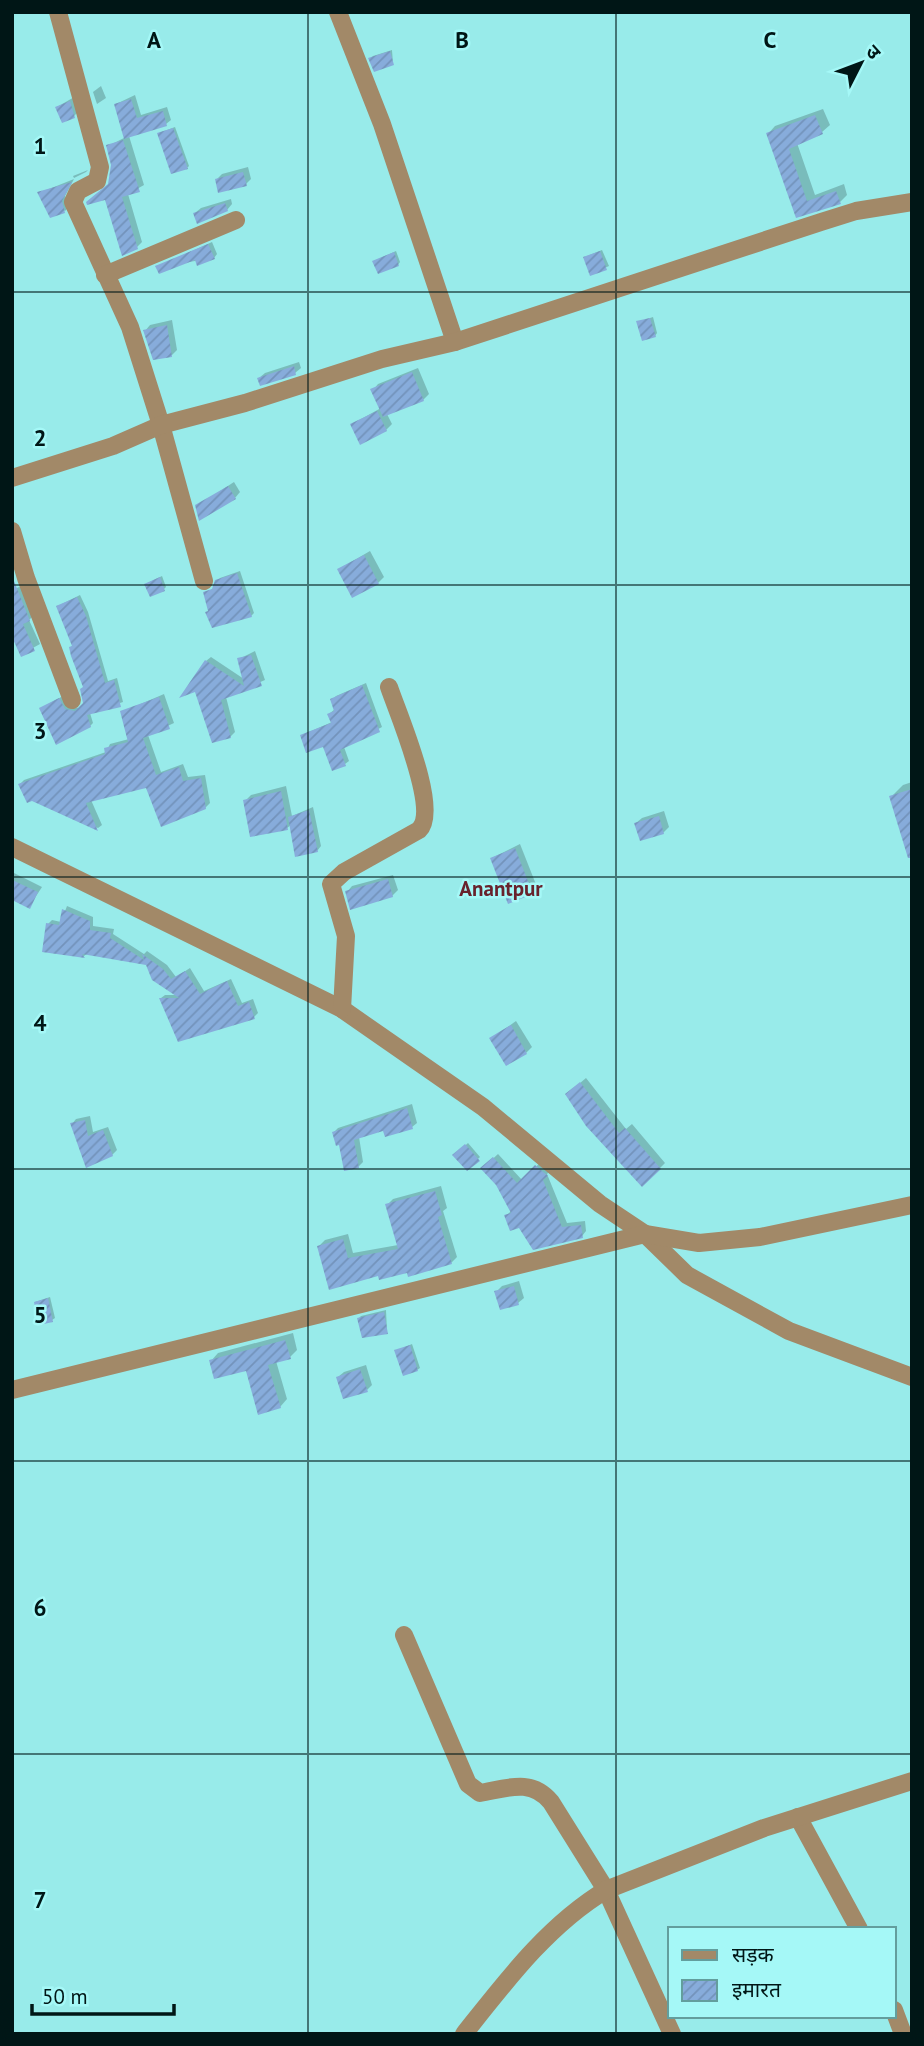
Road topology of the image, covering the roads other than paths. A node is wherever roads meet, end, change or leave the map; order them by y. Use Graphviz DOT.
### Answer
graph roads {
  1 [pos="58,12"];
  2 [pos="338,12"];
  3 [pos="912,202"];
  4 [pos="236,220"];
  5 [pos="105,275"];
  6 [pos="455,342"];
  7 [pos="161,425"];
  8 [pos="12,478"];
  9 [pos="12,531"];
  10 [pos="204,581"];
  11 [pos="389,687"];
  12 [pos="72,700"];
  13 [pos="12,848"];
  14 [pos="342,1009"];
  15 [pos="912,1205"];
  16 [pos="645,1234"];
  17 [pos="912,1377"];
  18 [pos="12,1390"];
  19 [pos="404,1635"];
  20 [pos="912,1781"];
  21 [pos="798,1817"];
  22 [pos="606,1890"];
  23 [pos="858,1927"];
  24 [pos="896,2015"];
  25 [pos="464,2034"];
  26 [pos="672,2034"];
  27 [pos="903,2034"];
  1 -- 5 [label="street"];
  2 -- 6 [label="street"];
  3 -- 6 [label="street"];
  4 -- 5 [label="street"];
  5 -- 7 [label="street"];
  6 -- 7 [label="street"];
  7 -- 8 [label="street"];
  7 -- 10 [label="street"];
  9 -- 12 [label="street"];
  11 -- 14 [label="street"];
  13 -- 14 [label="street"];
  14 -- 16 [label="street"];
  15 -- 16 [label="street"];
  16 -- 17 [label="street"];
  16 -- 18 [label="street"];
  19 -- 22 [label="street"];
  20 -- 21 [label="street"];
  21 -- 22 [label="street"];
  21 -- 23 [label="street"];
  22 -- 25 [label="street"];
  22 -- 26 [label="street"];
  24 -- 27 [label="street"];
}
